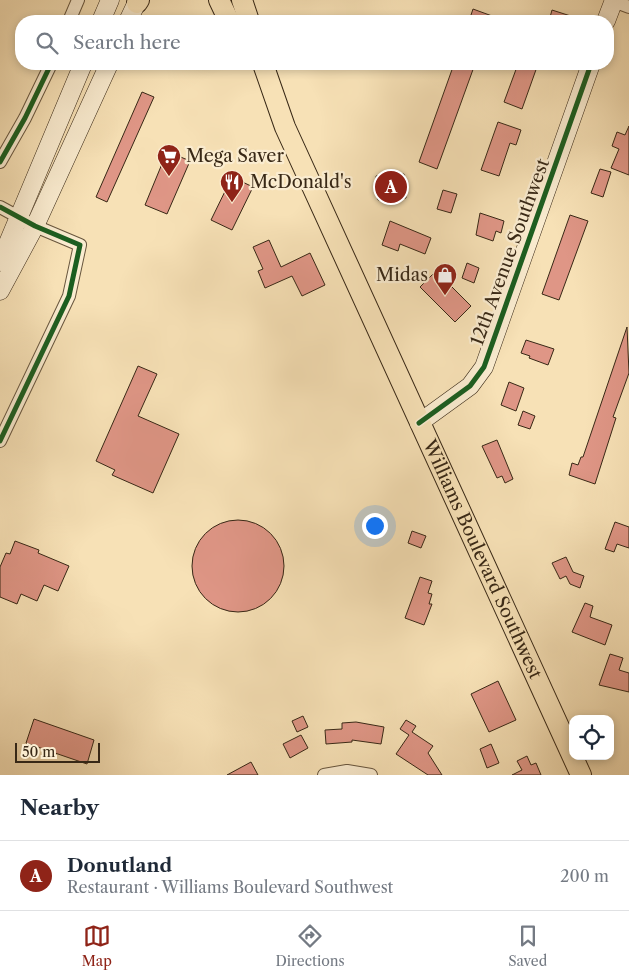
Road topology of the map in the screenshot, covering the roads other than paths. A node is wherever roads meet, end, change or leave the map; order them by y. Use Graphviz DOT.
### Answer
graph roads {
  1 [pos="78,0"];
  2 [pos="110,0"];
  3 [pos="242,0"];
  4 [pos="138,1"];
  5 [pos="218,1"];
  6 [pos="619,3"];
  7 [pos="72,15"];
  8 [pos="104,15"];
  9 [pos="131,15"];
  10 [pos="226,15"];
  11 [pos="247,15"];
  12 [pos="610,15"];
  13 [pos="48,70"];
  14 [pos="80,70"];
  15 [pos="106,70"];
  16 [pos="255,70"];
  17 [pos="265,70"];
  18 [pos="589,70"];
  19 [pos="285,127"];
  20 [pos="0,162"];
  21 [pos="0,207"];
  22 [pos="18,216"];
  23 [pos="35,226"];
  24 [pos="0,262"];
  25 [pos="0,291"];
  26 [pos="419,423"];
  27 [pos="0,441"];
  28 [pos="324,775"];
  29 [pos="371,775"];
  30 [pos="581,775"];
  1 -- 7 [label="street"];
  2 -- 8 [label="main road"];
  3 -- 11 [label="main road"];
  4 -- 9 [label="main road"];
  5 -- 10 [label="main road"];
  6 -- 12 [label="main road"];
  13 -- 20 [label="street"];
  14 -- 22 [label="main road"];
  15 -- 23 [label="main road"];
  16 -- 19 [label="main road, Williams Boulevard Southwest"];
  17 -- 19 [label="main road, Williams Boulevard Southwest"];
  18 -- 26 [label="main road, 12th Avenue Southwest"];
  19 -- 26 [label="main road, Williams Boulevard Southwest"];
  21 -- 22 [label="street"];
  22 -- 23 [label="street"];
  22 -- 24 [label="main road"];
  23 -- 25 [label="main road"];
  23 -- 27 [label="street"];
  26 -- 30 [label="main road, Williams Boulevard Southwest"];
  28 -- 29 [label="street"];
}
